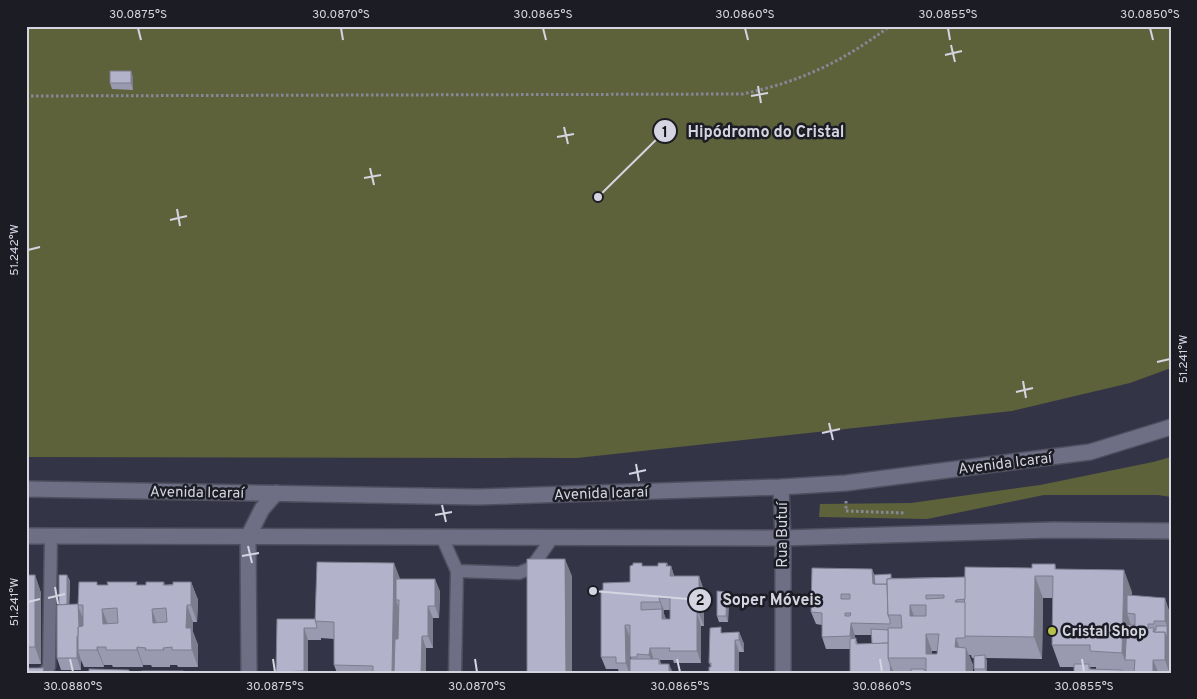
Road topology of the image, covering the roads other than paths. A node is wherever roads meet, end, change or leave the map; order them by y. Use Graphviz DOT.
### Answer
graph roads {
  1 [pos="1171,427"];
  2 [pos="781,487"];
  3 [pos="26,489"];
  4 [pos="276,493"];
  5 [pos="1171,530"];
  6 [pos="26,536"];
  7 [pos="51,536"];
  8 [pos="248,537"];
  9 [pos="442,537"];
  10 [pos="552,537"];
  11 [pos="783,538"];
  12 [pos="457,571"];
  13 [pos="44,673"];
  14 [pos="249,673"];
  15 [pos="455,673"];
  16 [pos="782,673"];
  1 -- 2 [label="main road, Avenida Icaraí"];
  2 -- 4 [label="main road, Avenida Icaraí"];
  2 -- 11 [label="main road, Rua Butuí"];
  3 -- 4 [label="main road, Avenida Icaraí"];
  4 -- 8 [label="main road"];
  5 -- 11 [label="main road"];
  6 -- 7 [label="main road"];
  7 -- 8 [label="main road"];
  7 -- 13 [label="lane"];
  8 -- 9 [label="main road"];
  8 -- 14 [label="main road"];
  9 -- 10 [label="main road"];
  9 -- 12 [label="lane"];
  10 -- 11 [label="main road"];
  10 -- 12 [label="lane"];
  11 -- 16 [label="main road, Rua Butuí"];
  12 -- 15 [label="lane"];
}
